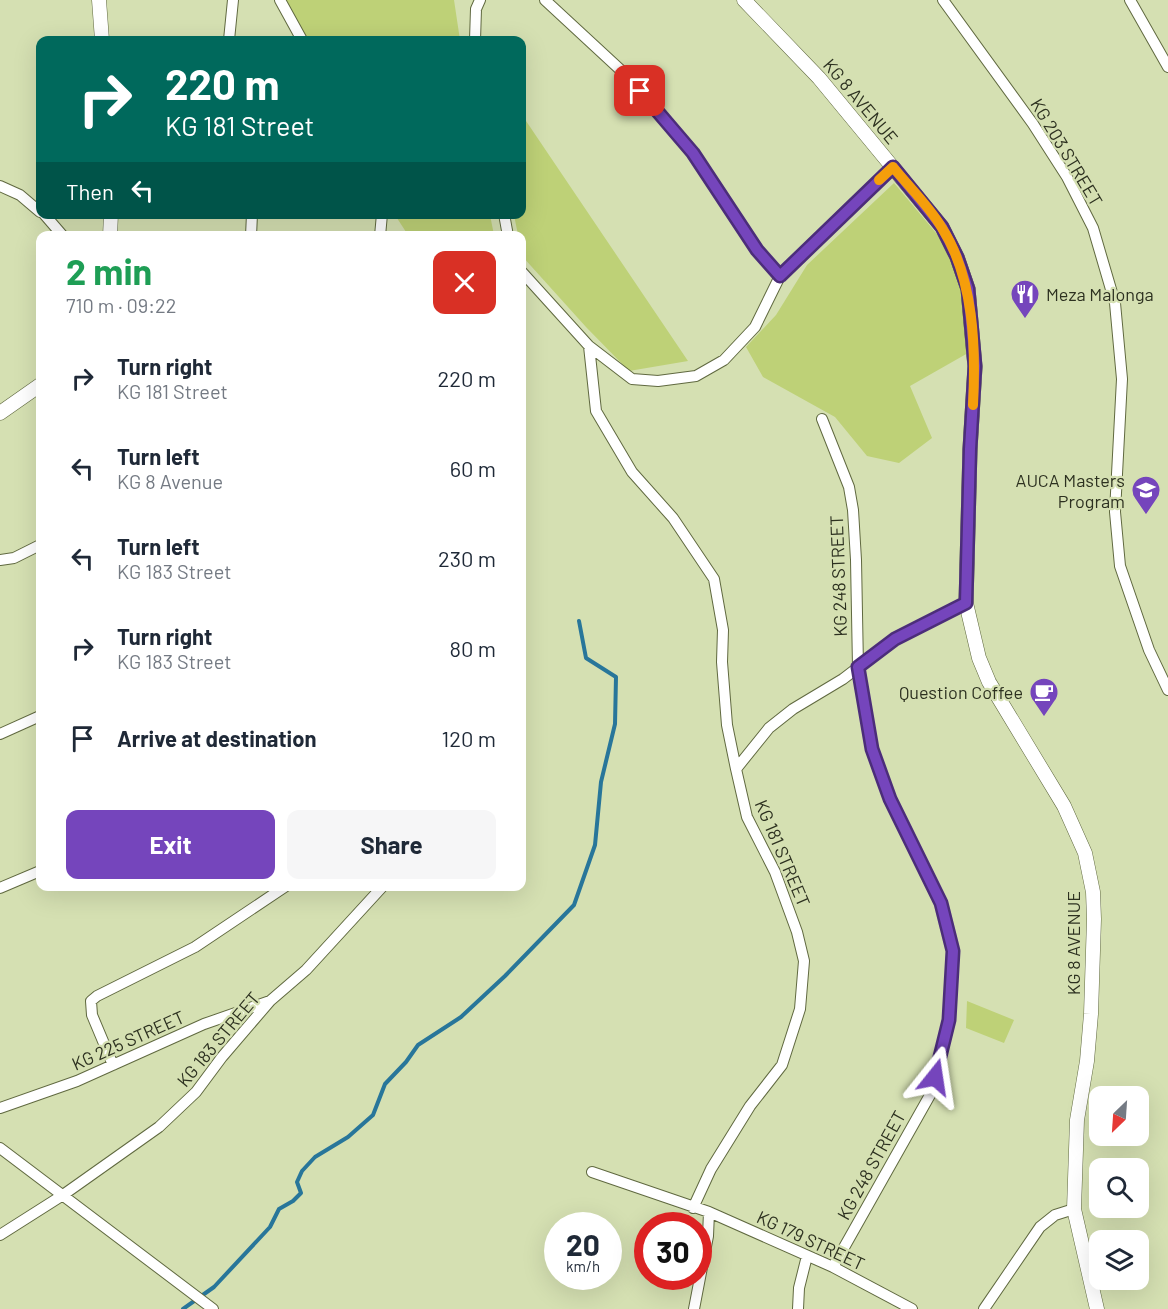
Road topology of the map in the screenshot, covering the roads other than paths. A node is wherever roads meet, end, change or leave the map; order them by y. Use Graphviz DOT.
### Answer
graph roads {
  1 [pos="99,0"];
  2 [pos="233,0"];
  3 [pos="280,0"];
  4 [pos="480,0"];
  5 [pos="545,0"];
  6 [pos="744,0"];
  7 [pos="943,0"];
  8 [pos="1130,0"];
  9 [pos="102,36"];
  10 [pos="229,36"];
  11 [pos="300,36"];
  12 [pos="475,36"];
  13 [pos="1168,67"];
  14 [pos="893,167"];
  15 [pos="0,186"];
  16 [pos="36,208"];
  17 [pos="47,219"];
  18 [pos="58,231"];
  19 [pos="526,276"];
  20 [pos="780,276"];
  21 [pos="589,346"];
  22 [pos="36,388"];
  23 [pos="0,413"];
  24 [pos="822,420"];
  25 [pos="36,547"];
  26 [pos="0,560"];
  27 [pos="966,603"];
  28 [pos="858,667"];
  29 [pos="1168,690"];
  30 [pos="36,718"];
  31 [pos="0,734"];
  32 [pos="736,770"];
  33 [pos="36,873"];
  34 [pos="0,888"];
  35 [pos="279,891"];
  36 [pos="378,891"];
  37 [pos="270,1001"];
  38 [pos="113,1065"];
  39 [pos="0,1108"];
  40 [pos="0,1148"];
  41 [pos="592,1172"];
  42 [pos="63,1195"];
  43 [pos="693,1208"];
  44 [pos="1074,1209"];
  45 [pos="709,1212"];
  46 [pos="712,1213"];
  47 [pos="0,1235"];
  48 [pos="807,1256"];
  49 [pos="833,1266"];
  50 [pos="698,1290"];
  51 [pos="213,1309"];
  52 [pos="694,1309"];
  53 [pos="798,1309"];
  54 [pos="912,1309"];
  55 [pos="984,1309"];
  56 [pos="1097,1309"];
  1 -- 9 [label="street"];
  2 -- 10 [label="street"];
  3 -- 11 [label="street"];
  4 -- 12 [label="street"];
  5 -- 20 [label="street"];
  6 -- 14 [label="street, KG 8 AVENUE"];
  7 -- 29 [label="street, KG 203 STREET"];
  8 -- 13 [label="street"];
  14 -- 20 [label="street"];
  14 -- 27 [label="street, KG 8 AVENUE"];
  15 -- 16 [label="street"];
  17 -- 18 [label="street"];
  19 -- 21 [label="street"];
  20 -- 21 [label="street"];
  21 -- 32 [label="street, KG 181 STREET"];
  22 -- 23 [label="street"];
  24 -- 28 [label="street, KG 248 STREET"];
  25 -- 26 [label="street"];
  27 -- 28 [label="street"];
  27 -- 44 [label="street, KG 8 AVENUE"];
  28 -- 32 [label="street"];
  28 -- 49 [label="street, KG 248 STREET"];
  30 -- 31 [label="street"];
  32 -- 43 [label="street, KG 181 STREET"];
  33 -- 34 [label="street"];
  35 -- 38 [label="street"];
  36 -- 37 [label="street, KG 183 STREET"];
  37 -- 38 [label="street, KG 225 STREET"];
  37 -- 42 [label="street, KG 183 STREET"];
  38 -- 39 [label="street, KG 225 STREET"];
  40 -- 42 [label="street"];
  41 -- 43 [label="street, KG 179 STREET"];
  42 -- 47 [label="street, KG 183 STREET"];
  42 -- 51 [label="street"];
  43 -- 45 [label="street, KG 179 STREET"];
  44 -- 55 [label="street"];
  44 -- 56 [label="street, KG 8 AVENUE"];
  46 -- 48 [label="street, KG 179 STREET"];
  48 -- 49 [label="street, KG 179 STREET"];
  48 -- 53 [label="street"];
  49 -- 54 [label="street, KG 179 STREET"];
  50 -- 52 [label="street"];
}
